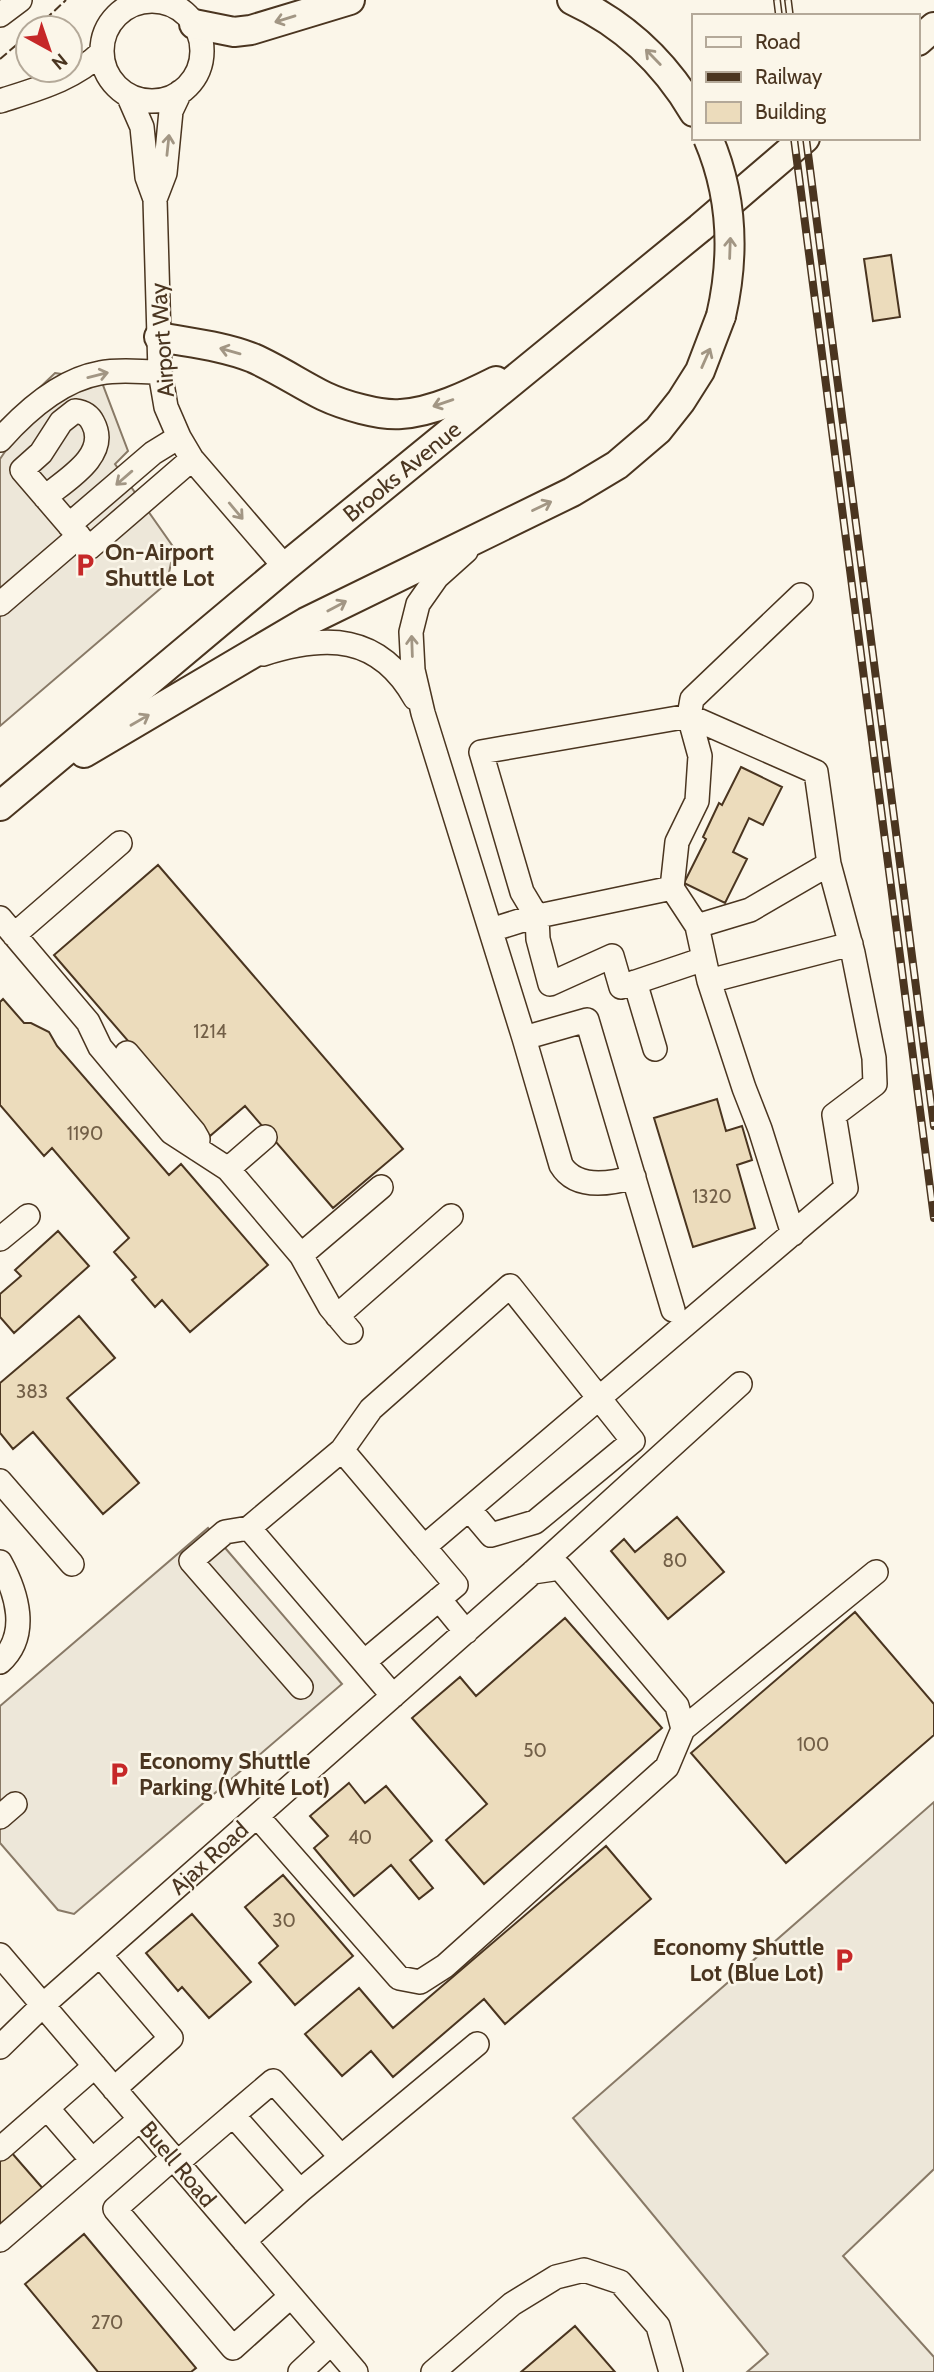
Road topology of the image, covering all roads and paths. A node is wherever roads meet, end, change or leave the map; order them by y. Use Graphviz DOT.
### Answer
graph roads {
  1 [pos="20,0"];
  2 [pos="350,0"];
  3 [pos="572,0"];
  4 [pos="128,4"];
  5 [pos="181,11"];
  6 [pos="0,15"];
  7 [pos="934,27"];
  8 [pos="920,39"];
  9 [pos="102,52"];
  10 [pos="180,92"];
  11 [pos="128,94"];
  12 [pos="0,101"];
  13 [pos="692,108"];
  14 [pos="709,140"];
  15 [pos="803,140"];
  16 [pos="155,199"];
  17 [pos="159,337"];
  18 [pos="547,351"];
  19 [pos="160,372"];
  20 [pos="179,438"];
  21 [pos="0,440"];
  22 [pos="192,459"];
  23 [pos="46,497"];
  24 [pos="499,526"];
  25 [pos="79,536"];
  26 [pos="285,567"];
  27 [pos="802,595"];
  28 [pos="0,604"];
  29 [pos="226,670"];
  30 [pos="423,713"];
  31 [pos="689,716"];
  32 [pos="9,798"];
  33 [pos="120,843"];
  34 [pos="829,864"];
  35 [pos="672,888"];
  36 [pos="537,917"];
  37 [pos="697,926"];
  38 [pos="7,927"];
  39 [pos="491,930"];
  40 [pos="850,944"];
  41 [pos="707,970"];
  42 [pos="635,982"];
  43 [pos="524,1038"];
  44 [pos="655,1049"];
  45 [pos="127,1054"];
  46 [pos="265,1137"];
  47 [pos="197,1149"];
  48 [pos="228,1169"];
  49 [pos="634,1177"];
  50 [pos="381,1187"];
  51 [pos="28,1216"];
  52 [pos="451,1216"];
  53 [pos="793,1234"];
  54 [pos="0,1239"];
  55 [pos="301,1255"];
  56 [pos="673,1310"];
  57 [pos="740,1384"];
  58 [pos="599,1398"];
  59 [pos="342,1450"];
  60 [pos="0,1481"];
  61 [pos="469,1509"];
  62 [pos="249,1528"];
  63 [pos="424,1547"];
  64 [pos="0,1562"];
  65 [pos="72,1563"];
  66 [pos="533,1572"];
  67 [pos="876,1572"];
  68 [pos="439,1599"];
  69 [pos="466,1632"];
  70 [pos="0,1662"];
  71 [pos="364,1662"];
  72 [pos="301,1687"];
  73 [pos="393,1696"];
  74 [pos="683,1729"];
  75 [pos="257,1816"];
  76 [pos="100,1955"];
  77 [pos="3,1964"];
  78 [pos="43,2005"];
  79 [pos="477,2044"];
  80 [pos="0,2047"];
  81 [pos="95,2067"];
  82 [pos="114,2089"];
  83 [pos="47,2108"];
  84 [pos="233,2115"];
  85 [pos="140,2119"];
  86 [pos="0,2149"];
  87 [pos="341,2157"];
  88 [pos="92,2160"];
  89 [pos="175,2161"];
  90 [pos="300,2191"];
  91 [pos="0,2241"];
  92 [pos="244,2241"];
  93 [pos="291,2296"];
  94 [pos="331,2343"];
  95 [pos="300,2372"];
  96 [pos="356,2372"];
  97 [pos="433,2372"];
  98 [pos="671,2372"];
  1 -- 6 [label="street"];
  2 -- 5 [label="main road, one-way"];
  13 -- 3 [label="main road, one-way"];
  4 -- 5 [label="street"];
  4 -- 9 [label="street"];
  5 -- 10 [label="street"];
  7 -- 8 [label="main road"];
  9 -- 11 [label="street"];
  9 -- 12 [label="street"];
  10 -- 11 [label="street"];
  16 -- 10 [label="street, Airport Way, one-way"];
  11 -- 16 [label="street, Airport Way"];
  24 -- 14 [label="main road, one-way, bridge"];
  15 -- 18 [label="main road, Brooks Avenue"];
  16 -- 17 [label="street, Airport Way"];
  18 -- 17 [label="main road, one-way"];
  17 -- 19 [label="street, Airport Way"];
  18 -- 26 [label="main road, Brooks Avenue"];
  19 -- 20 [label="street, Airport Way"];
  21 -- 19 [label="street, one-way"];
  20 -- 22 [label="street, Airport Way"];
  20 -- 25 [label="street, one-way"];
  22 -- 25 [label="street"];
  22 -- 26 [label="street, Airport Way, one-way"];
  23 -- 25 [label="street"];
  29 -- 24 [label="main road, one-way"];
  30 -- 24 [label="street, one-way"];
  25 -- 28 [label="street"];
  26 -- 32 [label="main road, Brooks Avenue"];
  27 -- 31 [label="street"];
  29 -- 30 [label="street"];
  32 -- 29 [label="main road, one-way"];
  30 -- 39 [label="street"];
  31 -- 34 [label="street"];
  31 -- 35 [label="street"];
  31 -- 36 [label="street"];
  33 -- 38 [label="street"];
  34 -- 37 [label="street"];
  34 -- 40 [label="street"];
  35 -- 36 [label="street"];
  35 -- 37 [label="street"];
  36 -- 39 [label="street"];
  36 -- 42 [label="street"];
  37 -- 41 [label="street"];
  38 -- 47 [label="street"];
  39 -- 43 [label="street"];
  40 -- 41 [label="street"];
  40 -- 53 [label="street"];
  41 -- 42 [label="street"];
  41 -- 53 [label="street"];
  42 -- 44 [label="street"];
  43 -- 49 [label="street"];
  43 -- 49 [label="street"];
  45 -- 47 [label="street"];
  46 -- 48 [label="street"];
  47 -- 48 [label="street"];
  48 -- 55 [label="street"];
  49 -- 56 [label="street"];
  50 -- 55 [label="street"];
  51 -- 54 [label="street"];
  52 -- 55 [label="street"];
  53 -- 58 [label="street"];
  57 -- 66 [label="street, Ajax Road"];
  58 -- 59 [label="street"];
  58 -- 61 [label="street"];
  58 -- 61 [label="street"];
  59 -- 62 [label="street"];
  59 -- 63 [label="street"];
  60 -- 65 [label="street"];
  61 -- 63 [label="street"];
  62 -- 71 [label="street"];
  62 -- 72 [label="street"];
  63 -- 68 [label="street"];
  64 -- 70 [label="street"];
  66 -- 69 [label="street, Ajax Road"];
  66 -- 74 [label="street"];
  67 -- 74 [label="street"];
  68 -- 69 [label="street"];
  68 -- 71 [label="street"];
  69 -- 73 [label="street, Ajax Road"];
  71 -- 73 [label="street"];
  73 -- 75 [label="street, Ajax Road"];
  74 -- 75 [label="street"];
  75 -- 76 [label="street, Ajax Road"];
  76 -- 78 [label="street, Ajax Road"];
  76 -- 82 [label="street"];
  77 -- 78 [label="street, Buell Road"];
  78 -- 80 [label="street, Ajax Road"];
  78 -- 81 [label="street, Buell Road"];
  79 -- 87 [label="street"];
  81 -- 82 [label="street, Buell Road"];
  81 -- 83 [label="street"];
  82 -- 85 [label="street, Buell Road"];
  83 -- 86 [label="street"];
  83 -- 88 [label="street"];
  84 -- 87 [label="street"];
  84 -- 89 [label="street"];
  84 -- 90 [label="street"];
  85 -- 88 [label="street"];
  85 -- 89 [label="street, Buell Road"];
  87 -- 90 [label="street"];
  88 -- 91 [label="street"];
  89 -- 92 [label="street, Buell Road"];
  89 -- 93 [label="street"];
  90 -- 92 [label="street"];
  92 -- 93 [label="street, Buell Road"];
  93 -- 94 [label="street, Buell Road"];
  94 -- 95 [label="street"];
  94 -- 96 [label="street, Buell Road"];
  97 -- 98 [label="street"];
}
